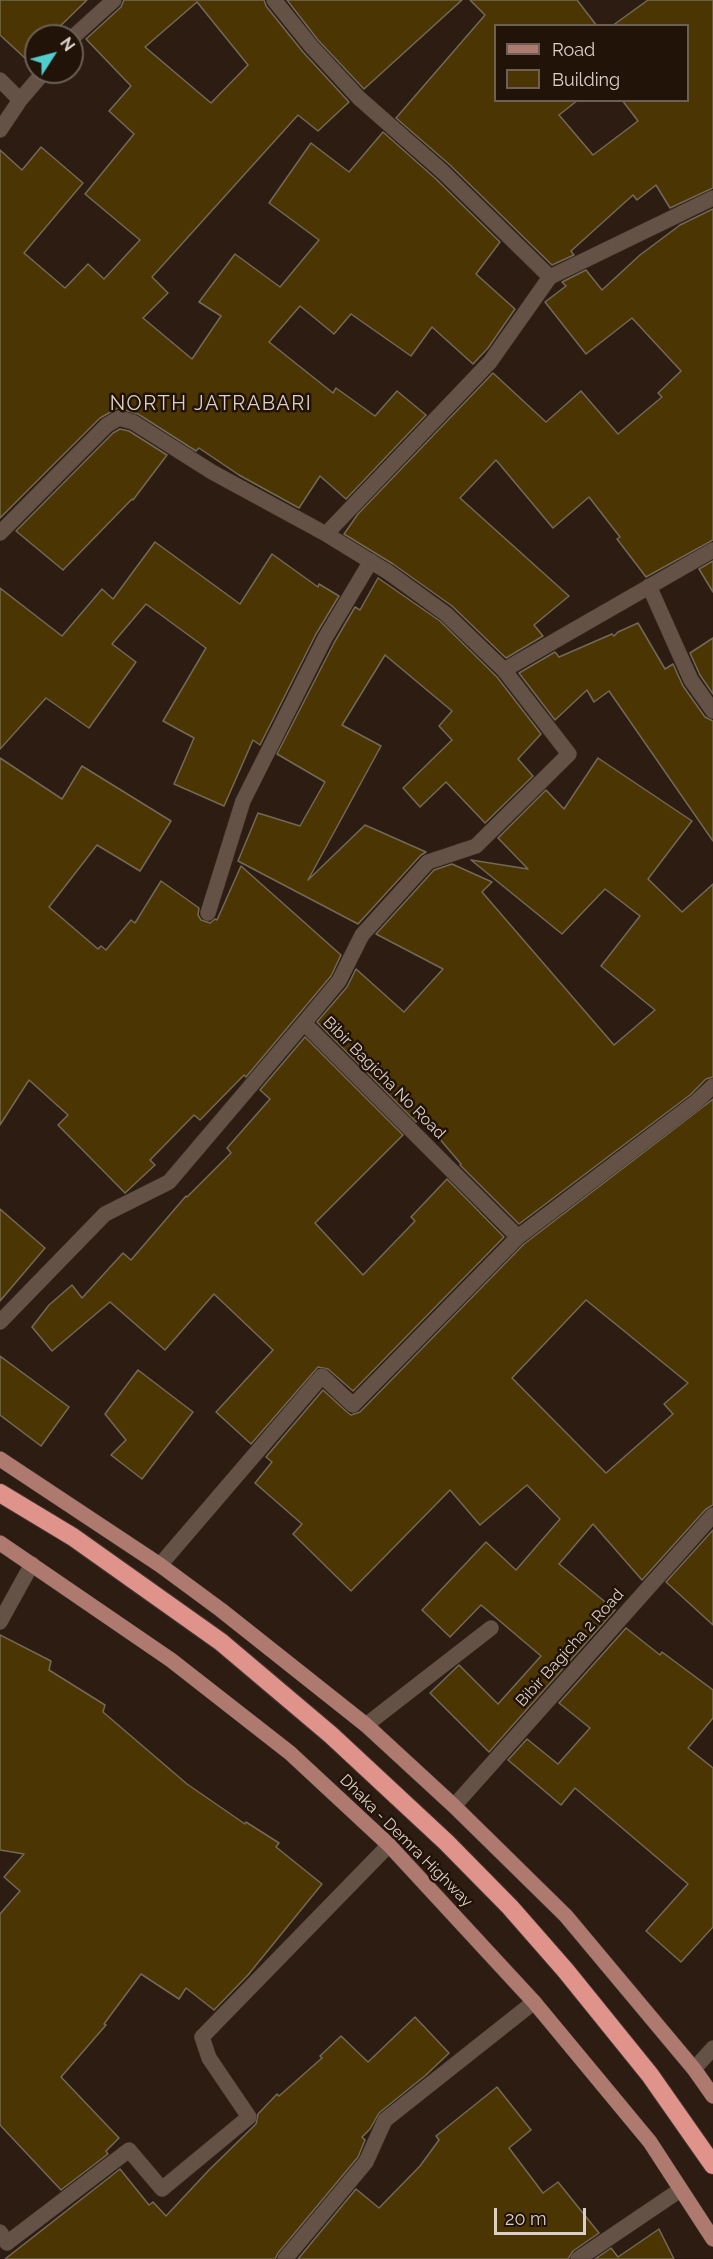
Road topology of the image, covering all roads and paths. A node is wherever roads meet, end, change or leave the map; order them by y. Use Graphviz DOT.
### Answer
graph roads {
  1 [pos="114,0"];
  2 [pos="274,0"];
  3 [pos="84,27"];
  4 [pos="0,80"];
  5 [pos="34,84"];
  6 [pos="20,100"];
  7 [pos="0,130"];
  8 [pos="713,198"];
  9 [pos="550,277"];
  10 [pos="0,533"];
  11 [pos="326,534"];
  12 [pos="713,550"];
  13 [pos="371,561"];
  14 [pos="649,586"];
  15 [pos="504,670"];
  16 [pos="713,711"];
  17 [pos="208,913"];
  18 [pos="304,1023"];
  19 [pos="713,1086"];
  20 [pos="518,1238"];
  21 [pos="0,1322"];
  22 [pos="0,1459"];
  23 [pos="0,1493"];
  24 [pos="713,1515"];
  25 [pos="0,1543"];
  26 [pos="32,1564"];
  27 [pos="160,1566"];
  28 [pos="0,1622"];
  29 [pos="491,1628"];
  30 [pos="366,1725"];
  31 [pos="454,1806"];
  32 [pos="390,1845"];
  33 [pos="534,2002"];
  34 [pos="713,2048"];
  35 [pos="694,2069"];
  36 [pos="713,2096"];
  37 [pos="713,2165"];
  38 [pos="680,2190"];
  39 [pos="0,2232"];
  40 [pos="713,2239"];
  41 [pos="285,2259"];
  42 [pos="578,2259"];
  1 -- 3 [label="street"];
  2 -- 9 [label="street"];
  4 -- 6 [label="street"];
  5 -- 6 [label="street"];
  6 -- 7 [label="street"];
  8 -- 9 [label="street"];
  9 -- 11 [label="street"];
  10 -- 11 [label="street"];
  11 -- 13 [label="street"];
  12 -- 14 [label="street"];
  13 -- 15 [label="street"];
  13 -- 17 [label="street"];
  14 -- 15 [label="street"];
  14 -- 16 [label="street"];
  15 -- 18 [label="street"];
  18 -- 20 [label="street, Bibir Bagicha No Road"];
  18 -- 21 [label="street, Bibir Bagicha No Road"];
  19 -- 20 [label="street"];
  20 -- 27 [label="street"];
  22 -- 27 [label="main road"];
  23 -- 37 [label="highway"];
  24 -- 31 [label="street, Bibir Bagicha 2 Road"];
  25 -- 26 [label="main road, Dhaka - Demra Highway"];
  26 -- 28 [label="street"];
  26 -- 32 [label="main road, Dhaka - Demra Highway"];
  27 -- 30 [label="main road"];
  29 -- 30 [label="street"];
  30 -- 31 [label="main road"];
  31 -- 35 [label="main road"];
  32 -- 33 [label="main road, Dhaka - Demra Highway"];
  32 -- 39 [label="street"];
  33 -- 38 [label="main road, Dhaka - Demra Highway"];
  33 -- 41 [label="street"];
  34 -- 35 [label="street"];
  35 -- 36 [label="main road"];
  38 -- 40 [label="main road, Dhaka - Demra Highway"];
  38 -- 42 [label="street"];
}
